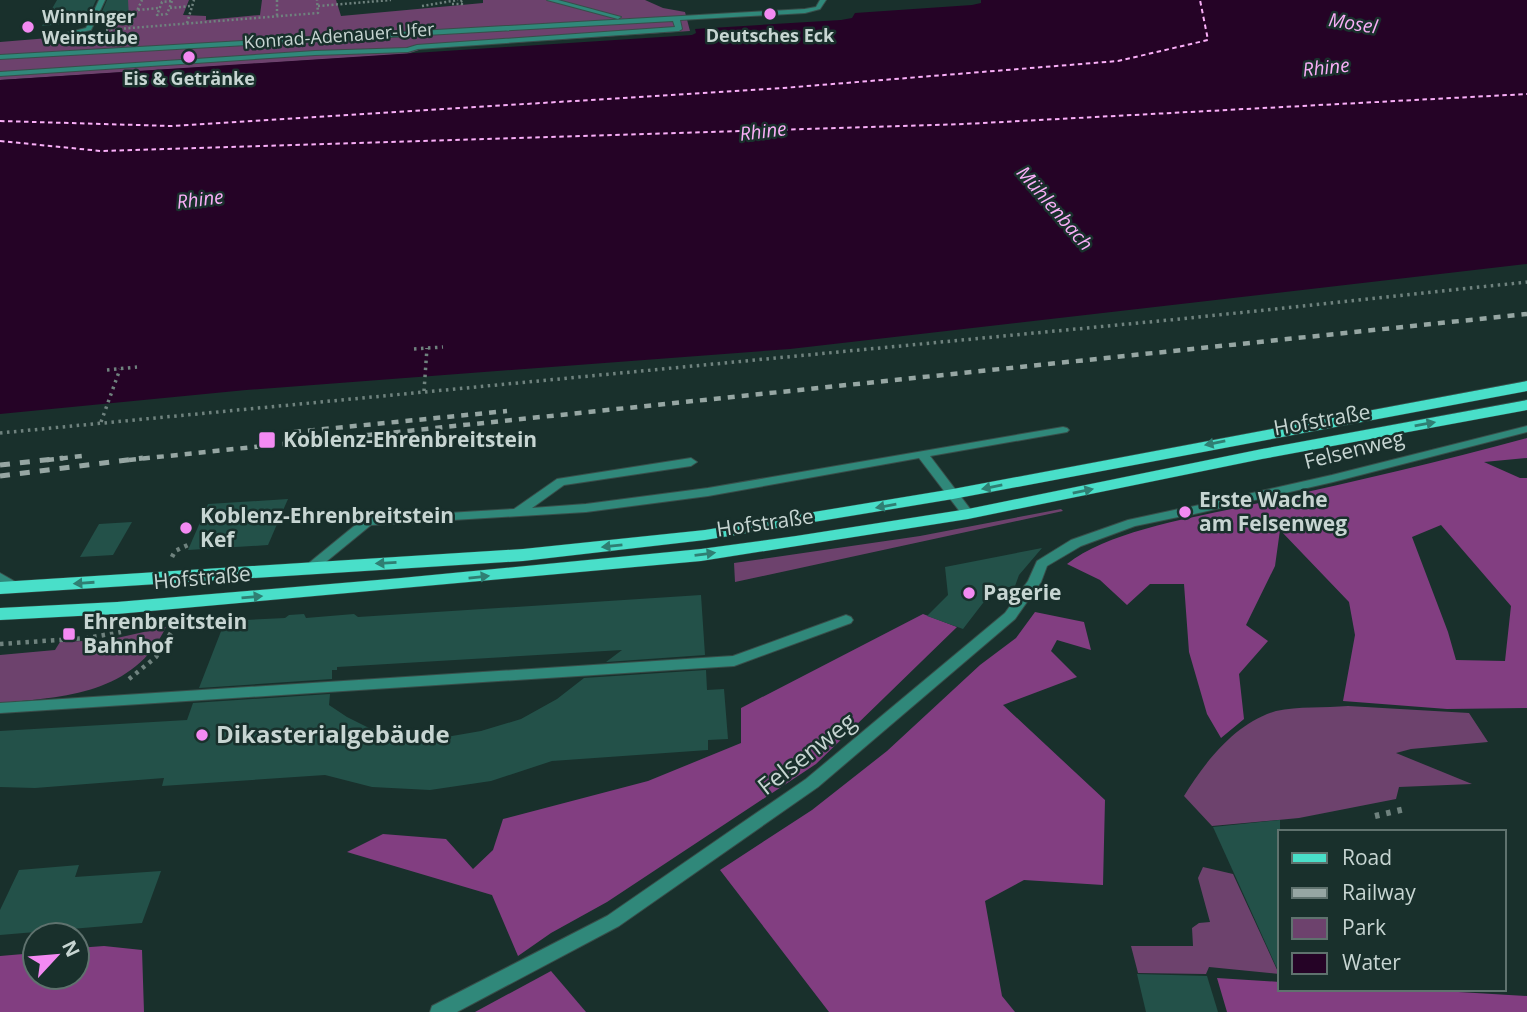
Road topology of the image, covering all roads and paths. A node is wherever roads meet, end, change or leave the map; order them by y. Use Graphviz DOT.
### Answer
graph roads {
  1 [pos="102,0"];
  2 [pos="142,0"];
  3 [pos="277,0"];
  4 [pos="317,0"];
  5 [pos="391,0"];
  6 [pos="458,0"];
  7 [pos="463,0"];
  8 [pos="550,0"];
  9 [pos="823,0"];
  10 [pos="194,1"];
  11 [pos="451,3"];
  12 [pos="318,5"];
  13 [pos="191,6"];
  14 [pos="422,6"];
  15 [pos="159,8"];
  16 [pos="170,8"];
  17 [pos="137,10"];
  18 [pos="276,16"];
  19 [pos="664,19"];
  20 [pos="676,19"];
  21 [pos="633,21"];
  22 [pos="187,23"];
  23 [pos="579,24"];
  24 [pos="129,27"];
  25 [pos="117,29"];
  26 [pos="668,29"];
  27 [pos="68,34"];
  28 [pos="582,35"];
  29 [pos="96,51"];
  30 [pos="0,57"];
  31 [pos="97,67"];
  32 [pos="0,74"];
  33 [pos="1527,282"];
  34 [pos="443,347"];
  35 [pos="427,348"];
  36 [pos="414,349"];
  37 [pos="137,367"];
  38 [pos="120,369"];
  39 [pos="107,370"];
  40 [pos="1527,386"];
  41 [pos="424,391"];
  42 [pos="1527,405"];
  43 [pos="101,422"];
  44 [pos="1527,429"];
  45 [pos="1063,430"];
  46 [pos="0,433"];
  47 [pos="922,454"];
  48 [pos="691,462"];
  49 [pos="953,494"];
  50 [pos="515,512"];
  51 [pos="968,514"];
  52 [pos="190,544"];
  53 [pos="175,551"];
  54 [pos="311,567"];
  55 [pos="5,584"];
  56 [pos="0,614"];
  57 [pos="167,621"];
  58 [pos="846,621"];
  59 [pos="133,629"];
  60 [pos="79,633"];
  61 [pos="87,638"];
  62 [pos="0,644"];
  63 [pos="121,683"];
  64 [pos="0,708"];
  65 [pos="1405,809"];
  66 [pos="1375,816"];
  67 [pos="439,1012"];
  1 -- 27 [label="street"];
  2 -- 17 [label="path"];
  3 -- 18 [label="path"];
  4 -- 12 [label="path"];
  5 -- 12 [label="path"];
  6 -- 11 [label="path"];
  7 -- 11 [label="path"];
  8 -- 21 [label="street, Konrad-Adenauer-Ufer"];
  9 -- 20 [label="street, Konrad-Adenauer-Ufer"];
  10 -- 13 [label="path"];
  11 -- 14 [label="path"];
  12 -- 18 [label="path"];
  13 -- 16 [label="path"];
  13 -- 22 [label="path"];
  15 -- 16 [label="path"];
  15 -- 16 [label="path"];
  15 -- 17 [label="path"];
  17 -- 24 [label="path"];
  18 -- 22 [label="path"];
  19 -- 20 [label="street, Konrad-Adenauer-Ufer"];
  19 -- 21 [label="street, Konrad-Adenauer-Ufer"];
  19 -- 26 [label="street"];
  20 -- 26 [label="street"];
  21 -- 23 [label="street, Konrad-Adenauer-Ufer"];
  22 -- 24 [label="path"];
  23 -- 28 [label="street"];
  23 -- 29 [label="street, Konrad-Adenauer-Ufer"];
  24 -- 25 [label="path"];
  26 -- 28 [label="street, Konrad-Adenauer-Ufer"];
  28 -- 31 [label="street, Konrad-Adenauer-Ufer"];
  29 -- 30 [label="street, Konrad-Adenauer-Ufer"];
  29 -- 31 [label="street"];
  31 -- 32 [label="street, Konrad-Adenauer-Ufer"];
  33 -- 41 [label="path"];
  34 -- 35 [label="path"];
  35 -- 36 [label="path"];
  35 -- 41 [label="path"];
  37 -- 38 [label="path"];
  38 -- 39 [label="path"];
  38 -- 43 [label="path"];
  40 -- 49 [label="main road, Hofstraße, one-way"];
  41 -- 43 [label="path"];
  51 -- 42 [label="main road, Hofstraße, one-way"];
  43 -- 46 [label="path"];
  44 -- 67 [label="lane, Felsenweg"];
  45 -- 47 [label="lane"];
  47 -- 49 [label="lane"];
  47 -- 50 [label="lane"];
  48 -- 50 [label="lane"];
  49 -- 51 [label="lane"];
  49 -- 54 [label="main road, Hofstraße, one-way"];
  50 -- 54 [label="lane"];
  56 -- 51 [label="main road, Hofstraße, one-way"];
  52 -- 53 [label="path"];
  54 -- 55 [label="main road, Hofstraße, one-way"];
  57 -- 63 [label="path"];
  58 -- 64 [label="lane"];
  59 -- 61 [label="path"];
  60 -- 61 [label="path"];
  61 -- 62 [label="path"];
  65 -- 66 [label="path"];
}
